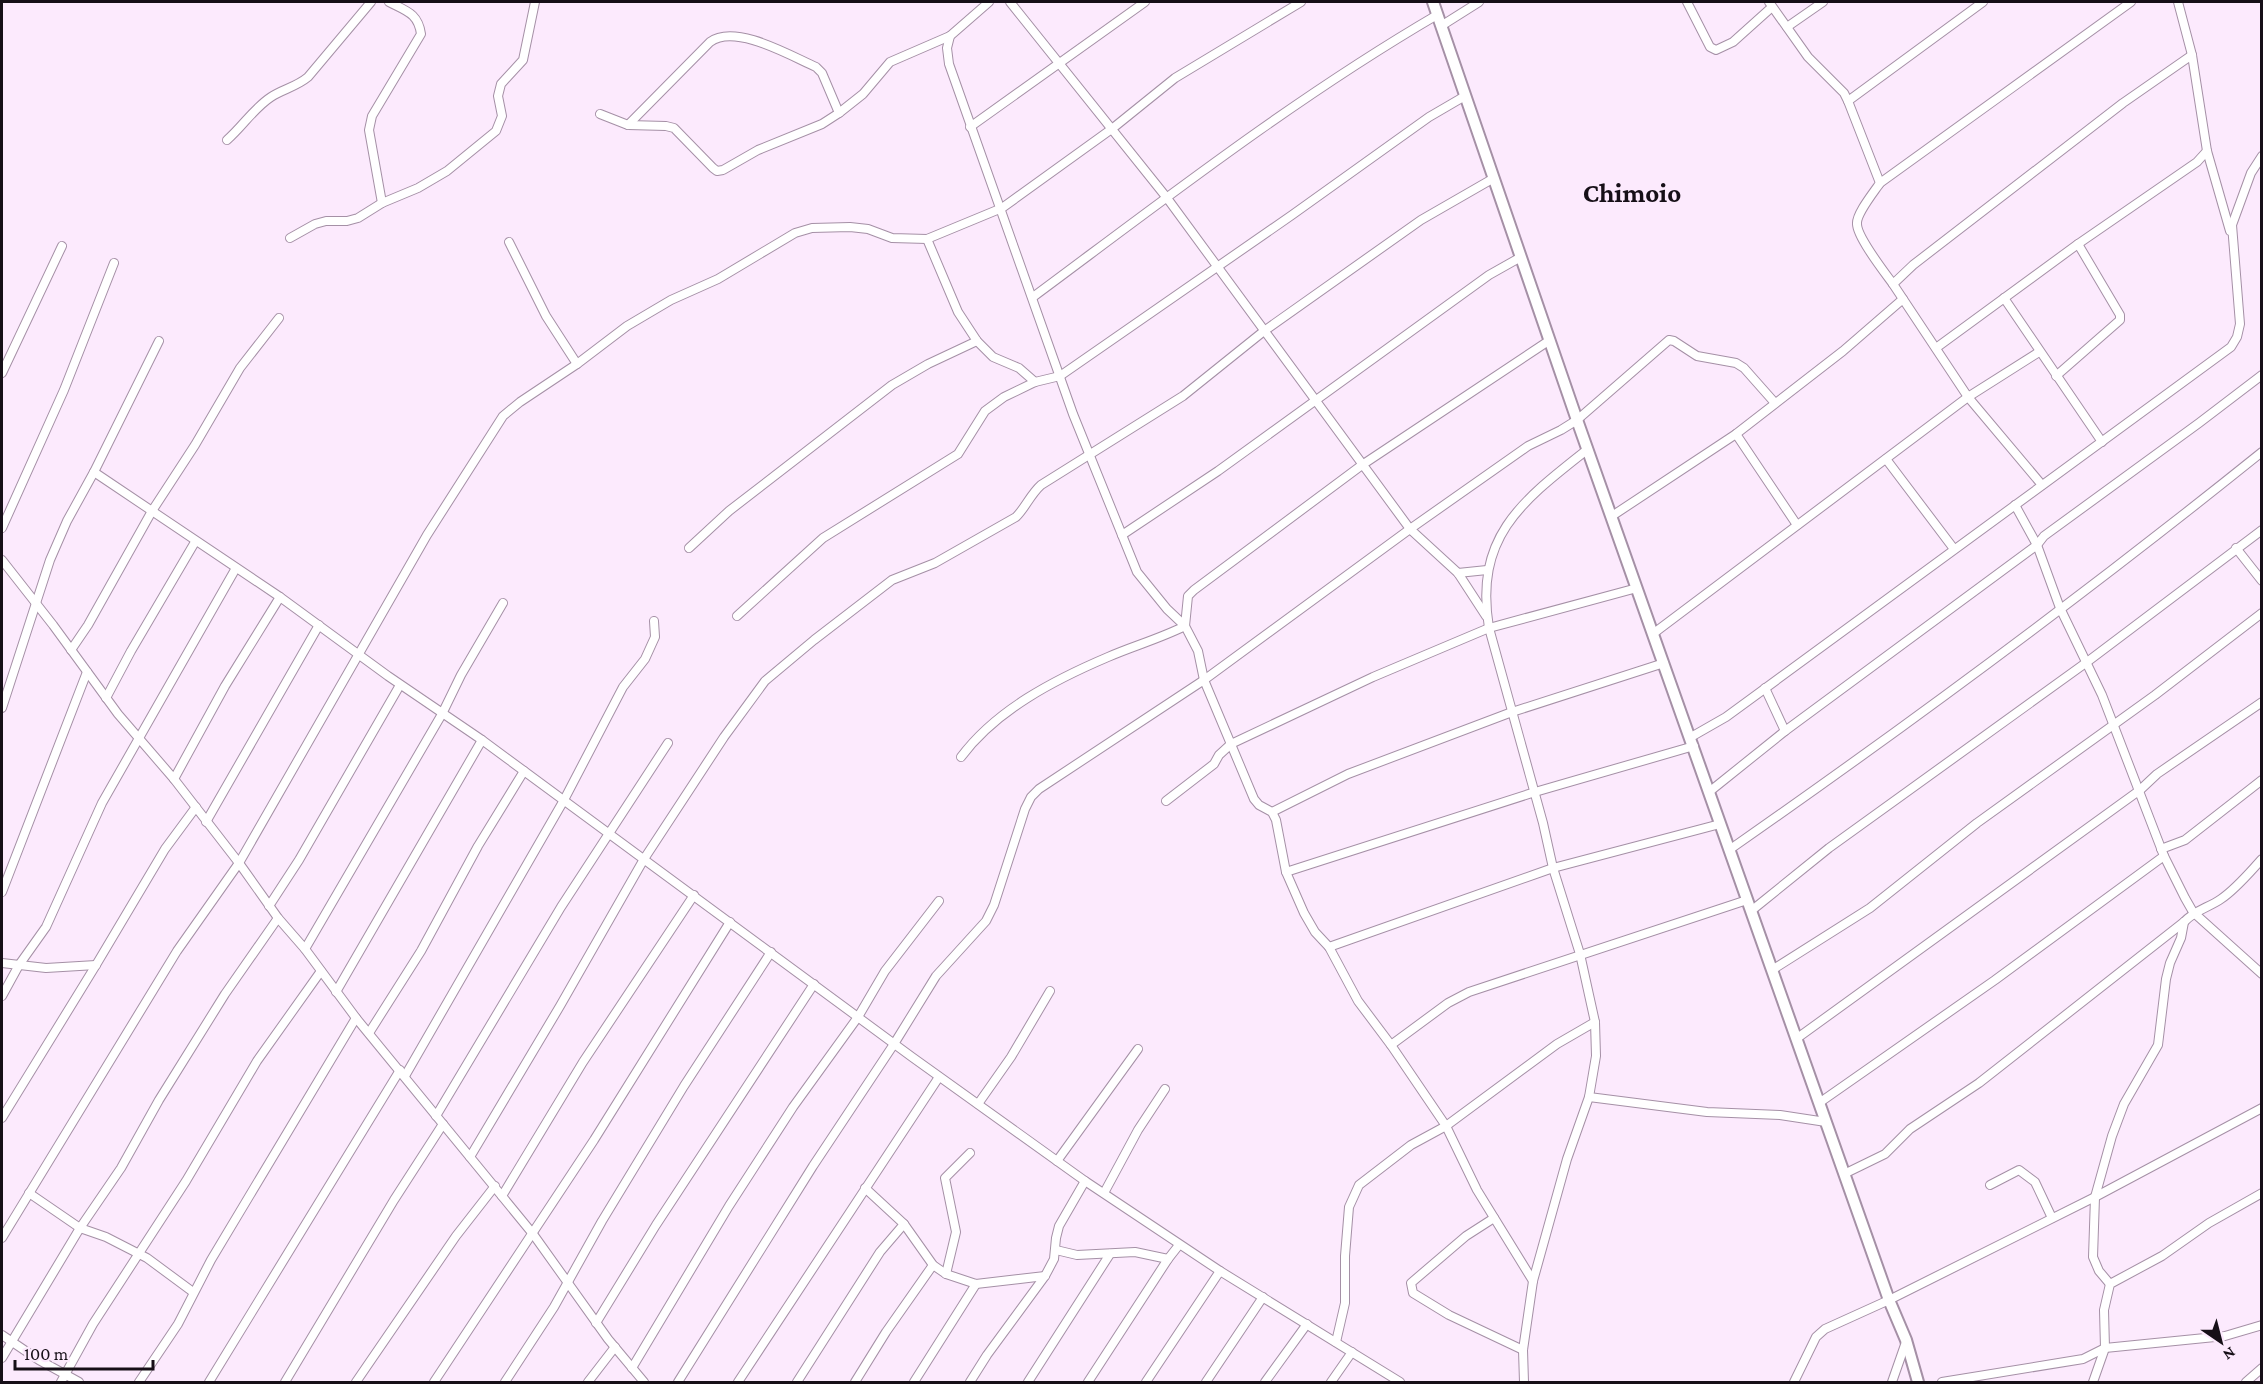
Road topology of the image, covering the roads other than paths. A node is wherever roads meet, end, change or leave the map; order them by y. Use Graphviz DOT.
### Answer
graph roads {
  1 [pos="371,2"];
  2 [pos="389,2"];
  3 [pos="535,2"];
  4 [pos="989,2"];
  5 [pos="1010,2"];
  6 [pos="1145,2"];
  7 [pos="1301,2"];
  8 [pos="1433,2"];
  9 [pos="1479,2"];
  10 [pos="1687,2"];
  11 [pos="1823,2"];
  12 [pos="1983,2"];
  13 [pos="2131,2"];
  14 [pos="2178,2"];
  15 [pos="1771,4"];
  16 [pos="1439,21"];
  17 [pos="1787,27"];
  18 [pos="950,36"];
  19 [pos="2192,55"];
  20 [pos="1059,63"];
  21 [pos="1466,96"];
  22 [pos="1848,101"];
  23 [pos="839,113"];
  24 [pos="600,114"];
  25 [pos="628,124"];
  26 [pos="970,127"];
  27 [pos="1113,128"];
  28 [pos="227,140"];
  29 [pos="2207,151"];
  30 [pos="2262,156"];
  31 [pos="2198,162"];
  32 [pos="2211,164"];
  33 [pos="1494,178"];
  34 [pos="1880,183"];
  35 [pos="1167,198"];
  36 [pos="382,203"];
  37 [pos="1002,208"];
  38 [pos="2232,237"];
  39 [pos="290,238"];
  40 [pos="927,239"];
  41 [pos="509,242"];
  42 [pos="2078,244"];
  43 [pos="62,246"];
  44 [pos="1521,257"];
  45 [pos="114,263"];
  46 [pos="1217,266"];
  47 [pos="1893,285"];
  48 [pos="1033,297"];
  49 [pos="2004,298"];
  50 [pos="1903,299"];
  51 [pos="279,318"];
  52 [pos="1264,331"];
  53 [pos="1550,340"];
  54 [pos="977,341"];
  55 [pos="159,342"];
  56 [pos="1936,348"];
  57 [pos="2039,352"];
  58 [pos="577,364"];
  59 [pos="2,372"];
  60 [pos="2262,375"];
  61 [pos="1060,376"];
  62 [pos="2056,376"];
  63 [pos="1035,382"];
  64 [pos="1968,398"];
  65 [pos="1317,400"];
  66 [pos="1775,403"];
  67 [pos="1577,420"];
  68 [pos="1736,434"];
  69 [pos="2102,442"];
  70 [pos="1588,449"];
  71 [pos="2262,452"];
  72 [pos="1090,455"];
  73 [pos="1886,459"];
  74 [pos="1362,465"];
  75 [pos="94,472"];
  76 [pos="2042,485"];
  77 [pos="2014,505"];
  78 [pos="152,511"];
  79 [pos="1612,516"];
  80 [pos="1797,525"];
  81 [pos="2,528"];
  82 [pos="1410,529"];
  83 [pos="2262,530"];
  84 [pos="1122,535"];
  85 [pos="195,542"];
  86 [pos="2037,545"];
  87 [pos="689,548"];
  88 [pos="1954,549"];
  89 [pos="2236,549"];
  90 [pos="2,560"];
  91 [pos="236,568"];
  92 [pos="1487,570"];
  93 [pos="1458,573"];
  94 [pos="2262,581"];
  95 [pos="1638,588"];
  96 [pos="280,597"];
  97 [pos="503,603"];
  98 [pos="36,605"];
  99 [pos="2060,608"];
  100 [pos="2262,613"];
  101 [pos="737,616"];
  102 [pos="1488,618"];
  103 [pos="654,621"];
  104 [pos="319,625"];
  105 [pos="1185,626"];
  106 [pos="1489,628"];
  107 [pos="1654,633"];
  108 [pos="71,650"];
  109 [pos="358,654"];
  110 [pos="2087,662"];
  111 [pos="1664,663"];
  112 [pos="87,672"];
  113 [pos="1204,680"];
  114 [pos="400,685"];
  115 [pos="1765,688"];
  116 [pos="106,698"];
  117 [pos="2262,702"];
  118 [pos="2,708"];
  119 [pos="1512,712"];
  120 [pos="442,714"];
  121 [pos="2113,724"];
  122 [pos="1785,731"];
  123 [pos="139,738"];
  124 [pos="482,740"];
  125 [pos="1692,742"];
  126 [pos="668,743"];
  127 [pos="1231,744"];
  128 [pos="961,757"];
  129 [pos="524,771"];
  130 [pos="174,779"];
  131 [pos="2262,780"];
  132 [pos="2140,790"];
  133 [pos="1534,792"];
  134 [pos="1709,792"];
  135 [pos="564,800"];
  136 [pos="1166,801"];
  137 [pos="196,807"];
  138 [pos="1272,812"];
  139 [pos="206,822"];
  140 [pos="1720,824"];
  141 [pos="609,833"];
  142 [pos="1729,850"];
  143 [pos="2163,853"];
  144 [pos="644,859"];
  145 [pos="2262,859"];
  146 [pos="239,863"];
  147 [pos="1553,868"];
  148 [pos="1286,872"];
  149 [pos="2,892"];
  150 [pos="694,895"];
  151 [pos="939,901"];
  152 [pos="1749,905"];
  153 [pos="269,906"];
  154 [pos="2193,912"];
  155 [pos="278,918"];
  156 [pos="730,922"];
  157 [pos="2184,922"];
  158 [pos="1329,946"];
  159 [pos="305,949"];
  160 [pos="771,952"];
  161 [pos="1580,954"];
  162 [pos="2,963"];
  163 [pos="19,965"];
  164 [pos="96,966"];
  165 [pos="1772,970"];
  166 [pos="321,971"];
  167 [pos="2262,974"];
  168 [pos="814,984"];
  169 [pos="1050,991"];
  170 [pos="336,992"];
  171 [pos="2,996"];
  172 [pos="858,1017"];
  173 [pos="356,1018"];
  174 [pos="1594,1022"];
  175 [pos="369,1033"];
  176 [pos="1796,1039"];
  177 [pos="894,1044"];
  178 [pos="1391,1045"];
  179 [pos="1138,1048"];
  180 [pos="403,1073"];
  181 [pos="939,1077"];
  182 [pos="1165,1089"];
  183 [pos="1588,1097"];
  184 [pos="1819,1103"];
  185 [pos="978,1104"];
  186 [pos="2262,1108"];
  187 [pos="436,1116"];
  188 [pos="2,1118"];
  189 [pos="1826,1122"];
  190 [pos="443,1124"];
  191 [pos="1446,1126"];
  192 [pos="970,1153"];
  193 [pos="470,1157"];
  194 [pos="1057,1161"];
  195 [pos="1844,1174"];
  196 [pos="1085,1181"];
  197 [pos="1990,1185"];
  198 [pos="495,1186"];
  199 [pos="865,1188"];
  200 [pos="2262,1192"];
  201 [pos="29,1193"];
  202 [pos="1104,1193"];
  203 [pos="502,1196"];
  204 [pos="2095,1197"];
  205 [pos="1494,1218"];
  206 [pos="2052,1218"];
  207 [pos="904,1224"];
  208 [pos="80,1228"];
  209 [pos="533,1234"];
  210 [pos="2,1238"];
  211 [pos="1179,1245"];
  212 [pos="1056,1250"];
  213 [pos="140,1254"];
  214 [pos="1110,1254"];
  215 [pos="1168,1259"];
  216 [pos="933,1265"];
  217 [pos="1220,1271"];
  218 [pos="946,1274"];
  219 [pos="1046,1276"];
  220 [pos="1533,1281"];
  221 [pos="568,1284"];
  222 [pos="976,1284"];
  223 [pos="2110,1284"];
  224 [pos="193,1292"];
  225 [pos="1263,1297"];
  226 [pos="1889,1300"];
  227 [pos="596,1323"];
  228 [pos="1306,1324"];
  229 [pos="2262,1325"];
  230 [pos="2,1335"];
  231 [pos="1906,1340"];
  232 [pos="12,1342"];
  233 [pos="1336,1342"];
  234 [pos="615,1347"];
  235 [pos="2105,1348"];
  236 [pos="1523,1350"];
  237 [pos="1352,1352"];
  238 [pos="2,1358"];
  239 [pos="632,1368"];
  240 [pos="2262,1368"];
  241 [pos="65,1374"];
  242 [pos="61,1383"];
  243 [pos="79,1383"];
  244 [pos="139,1383"];
  245 [pos="209,1383"];
  246 [pos="285,1383"];
  247 [pos="356,1383"];
  248 [pos="434,1383"];
  249 [pos="505,1383"];
  250 [pos="588,1383"];
  251 [pos="644,1383"];
  252 [pos="678,1383"];
  253 [pos="738,1383"];
  254 [pos="796,1383"];
  255 [pos="855,1383"];
  256 [pos="914,1383"];
  257 [pos="970,1383"];
  258 [pos="1028,1383"];
  259 [pos="1088,1383"];
  260 [pos="1146,1383"];
  261 [pos="1206,1383"];
  262 [pos="1265,1383"];
  263 [pos="1330,1383"];
  264 [pos="1400,1383"];
  265 [pos="1524,1383"];
  266 [pos="1794,1383"];
  267 [pos="1892,1383"];
  268 [pos="1918,1383"];
  269 [pos="1942,1383"];
  270 [pos="2093,1383"];
  271 [pos="2246,1383"];
  1 -- 28 [label="street"];
  2 -- 36 [label="street"];
  3 -- 36 [label="street"];
  4 -- 18 [label="street"];
  5 -- 20 [label="street"];
  6 -- 20 [label="street"];
  7 -- 27 [label="street"];
  8 -- 16 [label="street"];
  9 -- 16 [label="street"];
  10 -- 15 [label="street"];
  11 -- 17 [label="street"];
  12 -- 22 [label="street"];
  13 -- 34 [label="street"];
  14 -- 19 [label="street"];
  15 -- 17 [label="street"];
  16 -- 21 [label="street"];
  16 -- 35 [label="street"];
  17 -- 22 [label="street"];
  18 -- 23 [label="street"];
  18 -- 26 [label="street"];
  19 -- 29 [label="street"];
  19 -- 47 [label="street"];
  20 -- 26 [label="street"];
  20 -- 27 [label="street"];
  21 -- 33 [label="street"];
  21 -- 46 [label="street"];
  22 -- 34 [label="street"];
  23 -- 25 [label="street"];
  23 -- 25 [label="street"];
  24 -- 25 [label="street"];
  26 -- 37 [label="street"];
  27 -- 35 [label="street"];
  27 -- 37 [label="street"];
  29 -- 31 [label="street"];
  29 -- 32 [label="street"];
  30 -- 38 [label="street"];
  31 -- 32 [label="street"];
  31 -- 42 [label="street"];
  32 -- 38 [label="street"];
  33 -- 44 [label="street"];
  33 -- 52 [label="street"];
  34 -- 47 [label="street"];
  35 -- 46 [label="street"];
  35 -- 48 [label="street"];
  36 -- 39 [label="street"];
  37 -- 40 [label="street"];
  37 -- 48 [label="street"];
  38 -- 69 [label="street"];
  40 -- 54 [label="street"];
  40 -- 58 [label="street"];
  41 -- 58 [label="street"];
  42 -- 49 [label="street"];
  42 -- 62 [label="street"];
  43 -- 59 [label="street"];
  44 -- 53 [label="street"];
  44 -- 65 [label="street"];
  45 -- 81 [label="street"];
  46 -- 52 [label="street"];
  46 -- 61 [label="street"];
  47 -- 50 [label="street"];
  48 -- 61 [label="street"];
  49 -- 56 [label="street"];
  49 -- 57 [label="street"];
  50 -- 56 [label="street"];
  50 -- 66 [label="street"];
  51 -- 78 [label="street"];
  52 -- 65 [label="street"];
  52 -- 72 [label="street"];
  53 -- 67 [label="street"];
  53 -- 74 [label="street"];
  54 -- 63 [label="street"];
  54 -- 87 [label="street"];
  55 -- 75 [label="street"];
  56 -- 64 [label="street"];
  57 -- 62 [label="street"];
  57 -- 64 [label="street"];
  58 -- 109 [label="street"];
  60 -- 86 [label="street"];
  61 -- 63 [label="street"];
  61 -- 72 [label="street"];
  62 -- 69 [label="street"];
  63 -- 101 [label="street"];
  64 -- 73 [label="street"];
  64 -- 76 [label="street"];
  65 -- 74 [label="street"];
  65 -- 84 [label="street"];
  66 -- 67 [label="street"];
  66 -- 68 [label="street"];
  67 -- 70 [label="street"];
  67 -- 82 [label="street"];
  68 -- 79 [label="street"];
  68 -- 80 [label="street"];
  69 -- 76 [label="street"];
  70 -- 79 [label="street"];
  70 -- 92 [label="street"];
  71 -- 99 [label="street"];
  72 -- 84 [label="street"];
  72 -- 144 [label="street"];
  73 -- 80 [label="street"];
  73 -- 88 [label="street"];
  74 -- 82 [label="street"];
  74 -- 105 [label="street"];
  75 -- 78 [label="street"];
  75 -- 98 [label="street"];
  76 -- 77 [label="street"];
  77 -- 86 [label="street"];
  77 -- 88 [label="street"];
  78 -- 85 [label="street"];
  78 -- 108 [label="street"];
  79 -- 95 [label="street"];
  80 -- 107 [label="street"];
  82 -- 93 [label="street"];
  82 -- 113 [label="street"];
  83 -- 89 [label="street"];
  84 -- 105 [label="street"];
  85 -- 91 [label="street"];
  85 -- 116 [label="street"];
  86 -- 99 [label="street"];
  86 -- 122 [label="street"];
  88 -- 115 [label="street"];
  89 -- 94 [label="street"];
  89 -- 110 [label="street"];
  90 -- 98 [label="street"];
  91 -- 96 [label="street"];
  91 -- 123 [label="street"];
  92 -- 93 [label="street"];
  92 -- 102 [label="street"];
  93 -- 102 [label="street"];
  95 -- 106 [label="street"];
  95 -- 107 [label="street"];
  96 -- 104 [label="street"];
  96 -- 130 [label="street"];
  97 -- 120 [label="street"];
  98 -- 108 [label="street"];
  98 -- 118 [label="street"];
  99 -- 110 [label="street"];
  99 -- 142 [label="street"];
  100 -- 121 [label="street"];
  102 -- 106 [label="street"];
  103 -- 135 [label="street"];
  104 -- 109 [label="street"];
  104 -- 139 [label="street"];
  105 -- 113 [label="street"];
  105 -- 128 [label="street"];
  106 -- 119 [label="street"];
  106 -- 127 [label="street"];
  107 -- 111 [label="street"];
  108 -- 112 [label="street"];
  109 -- 114 [label="street"];
  109 -- 146 [label="street"];
  110 -- 121 [label="street"];
  110 -- 152 [label="street"];
  111 -- 119 [label="street"];
  111 -- 125 [label="street"];
  112 -- 116 [label="street"];
  112 -- 149 [label="street"];
  113 -- 127 [label="street"];
  113 -- 177 [label="street"];
  114 -- 120 [label="street"];
  114 -- 153 [label="street"];
  115 -- 122 [label="street"];
  115 -- 125 [label="street"];
  116 -- 123 [label="street"];
  117 -- 132 [label="street"];
  119 -- 133 [label="street"];
  119 -- 138 [label="street"];
  120 -- 124 [label="street"];
  120 -- 159 [label="street"];
  121 -- 132 [label="street"];
  121 -- 165 [label="street"];
  122 -- 134 [label="street"];
  123 -- 130 [label="street"];
  123 -- 163 [label="street"];
  124 -- 129 [label="street"];
  124 -- 170 [label="street"];
  125 -- 133 [label="street"];
  125 -- 134 [label="street"];
  126 -- 141 [label="street"];
  127 -- 136 [label="street"];
  127 -- 138 [label="street"];
  129 -- 135 [label="street"];
  129 -- 175 [label="street"];
  130 -- 137 [label="street"];
  131 -- 143 [label="street"];
  132 -- 143 [label="street"];
  132 -- 176 [label="street"];
  133 -- 147 [label="street"];
  133 -- 148 [label="street"];
  134 -- 140 [label="street"];
  135 -- 141 [label="street"];
  135 -- 180 [label="street"];
  137 -- 139 [label="street"];
  137 -- 164 [label="street"];
  138 -- 148 [label="street"];
  139 -- 146 [label="street"];
  140 -- 142 [label="street"];
  140 -- 147 [label="street"];
  141 -- 144 [label="street"];
  141 -- 187 [label="street"];
  142 -- 152 [label="street"];
  143 -- 154 [label="street"];
  143 -- 184 [label="street"];
  144 -- 150 [label="street"];
  144 -- 193 [label="street"];
  145 -- 154 [label="street"];
  146 -- 153 [label="street"];
  146 -- 201 [label="street"];
  147 -- 158 [label="street"];
  147 -- 161 [label="street"];
  148 -- 158 [label="street"];
  150 -- 156 [label="street"];
  150 -- 203 [label="street"];
  151 -- 172 [label="street"];
  152 -- 161 [label="street"];
  152 -- 165 [label="street"];
  153 -- 155 [label="street"];
  154 -- 157 [label="street"];
  154 -- 167 [label="street"];
  155 -- 159 [label="street"];
  155 -- 208 [label="street"];
  156 -- 160 [label="street"];
  156 -- 209 [label="street"];
  157 -- 195 [label="street"];
  157 -- 204 [label="street"];
  158 -- 178 [label="street"];
  159 -- 166 [label="street"];
  160 -- 168 [label="street"];
  160 -- 221 [label="street"];
  161 -- 174 [label="street"];
  161 -- 178 [label="street"];
  162 -- 163 [label="street"];
  163 -- 164 [label="street"];
  163 -- 171 [label="street"];
  164 -- 188 [label="street"];
  165 -- 176 [label="street"];
  166 -- 170 [label="street"];
  166 -- 213 [label="street"];
  168 -- 172 [label="street"];
  168 -- 227 [label="street"];
  169 -- 185 [label="street"];
  170 -- 173 [label="street"];
  172 -- 177 [label="street"];
  172 -- 239 [label="street"];
  173 -- 175 [label="street"];
  173 -- 224 [label="street"];
  174 -- 183 [label="street"];
  174 -- 191 [label="street"];
  175 -- 180 [label="street"];
  176 -- 184 [label="street"];
  177 -- 181 [label="street"];
  177 -- 252 [label="street"];
  178 -- 191 [label="street"];
  179 -- 194 [label="street"];
  180 -- 187 [label="street"];
  180 -- 245 [label="street"];
  181 -- 185 [label="street"];
  181 -- 199 [label="street"];
  182 -- 202 [label="street"];
  183 -- 189 [label="street"];
  183 -- 220 [label="street"];
  184 -- 189 [label="street"];
  185 -- 194 [label="street"];
  186 -- 204 [label="street"];
  187 -- 190 [label="street"];
  189 -- 195 [label="street"];
  190 -- 193 [label="street"];
  190 -- 246 [label="street"];
  191 -- 205 [label="street"];
  191 -- 233 [label="street"];
  192 -- 218 [label="street"];
  193 -- 198 [label="street"];
  194 -- 196 [label="street"];
  195 -- 226 [label="street"];
  196 -- 202 [label="street"];
  196 -- 212 [label="street"];
  197 -- 206 [label="street"];
  198 -- 203 [label="street"];
  198 -- 247 [label="street"];
  199 -- 207 [label="street"];
  199 -- 253 [label="street"];
  200 -- 223 [label="street"];
  201 -- 208 [label="street"];
  201 -- 210 [label="street"];
  202 -- 211 [label="street"];
  203 -- 209 [label="street"];
  204 -- 206 [label="street"];
  204 -- 223 [label="street"];
  205 -- 220 [label="street"];
  205 -- 236 [label="street"];
  206 -- 226 [label="street"];
  207 -- 216 [label="street"];
  207 -- 254 [label="street"];
  208 -- 213 [label="street"];
  208 -- 232 [label="street"];
  209 -- 221 [label="street"];
  209 -- 248 [label="street"];
  211 -- 215 [label="street"];
  211 -- 217 [label="street"];
  212 -- 214 [label="street"];
  212 -- 219 [label="street"];
  213 -- 224 [label="street"];
  213 -- 241 [label="street"];
  214 -- 215 [label="street"];
  214 -- 258 [label="street"];
  215 -- 259 [label="street"];
  216 -- 218 [label="street"];
  216 -- 255 [label="street"];
  217 -- 225 [label="street"];
  217 -- 260 [label="street"];
  218 -- 222 [label="street"];
  219 -- 222 [label="street"];
  219 -- 257 [label="street"];
  220 -- 236 [label="street"];
  221 -- 227 [label="street"];
  221 -- 249 [label="street"];
  222 -- 256 [label="street"];
  223 -- 235 [label="street"];
  224 -- 244 [label="street"];
  225 -- 228 [label="street"];
  225 -- 261 [label="street"];
  226 -- 231 [label="street"];
  226 -- 266 [label="street"];
  227 -- 234 [label="street"];
  228 -- 233 [label="street"];
  228 -- 262 [label="street"];
  229 -- 235 [label="street"];
  230 -- 232 [label="street"];
  231 -- 267 [label="street"];
  231 -- 268 [label="street"];
  232 -- 238 [label="street"];
  232 -- 241 [label="street"];
  233 -- 237 [label="street"];
  234 -- 239 [label="street"];
  234 -- 250 [label="street"];
  235 -- 269 [label="street"];
  235 -- 270 [label="street"];
  236 -- 265 [label="street"];
  237 -- 263 [label="street"];
  237 -- 264 [label="street"];
  239 -- 251 [label="street"];
  240 -- 271 [label="street"];
  241 -- 242 [label="street"];
  241 -- 243 [label="street"];
}
